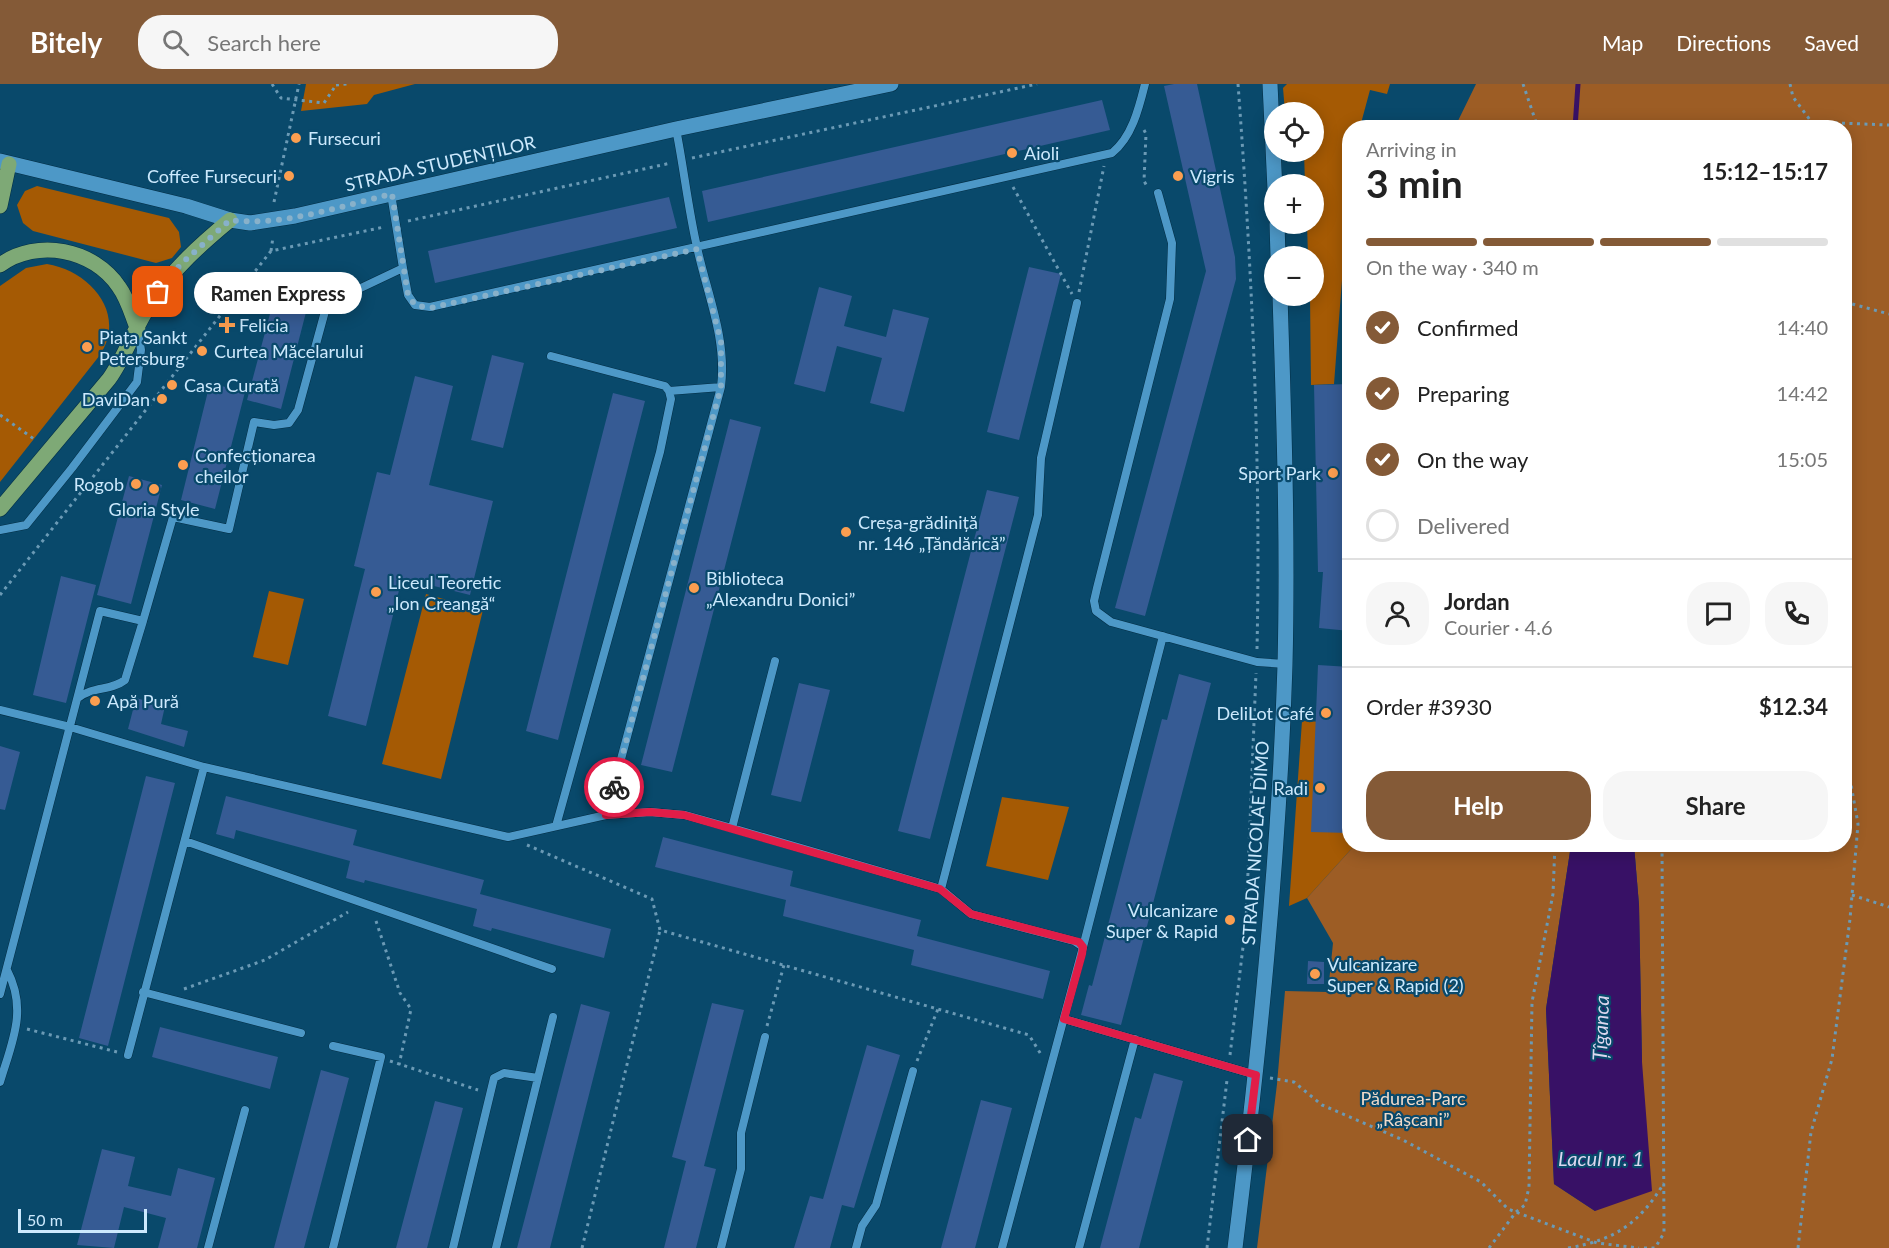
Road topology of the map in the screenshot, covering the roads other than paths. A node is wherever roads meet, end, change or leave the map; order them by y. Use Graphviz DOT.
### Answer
graph roads {
  1 [pos="891,84"];
  2 [pos="1145,84"];
  3 [pos="1270,84"];
  4 [pos="676,129"];
  5 [pos="5,163"];
  6 [pos="1274,174"];
  7 [pos="1158,193"];
  8 [pos="392,194"];
  9 [pos="0,206"];
  10 [pos="230,220"];
  11 [pos="697,249"];
  12 [pos="0,265"];
  13 [pos="403,268"];
  14 [pos="1077,303"];
  15 [pos="1280,306"];
  16 [pos="138,330"];
  17 [pos="550,356"];
  18 [pos="721,387"];
  19 [pos="669,391"];
  20 [pos="0,509"];
  21 [pos="0,530"];
  22 [pos="143,621"];
  23 [pos="1163,636"];
  24 [pos="775,661"];
  25 [pos="1285,664"];
  26 [pos="78,698"];
  27 [pos="0,710"];
  28 [pos="70,727"];
  29 [pos="204,767"];
  30 [pos="606,815"];
  31 [pos="556,826"];
  32 [pos="732,828"];
  33 [pos="185,840"];
  34 [pos="940,889"];
  35 [pos="1083,947"];
  36 [pos="552,969"];
  37 [pos="7,970"];
  38 [pos="143,992"];
  39 [pos="0,994"];
  40 [pos="553,1017"];
  41 [pos="1064,1019"];
  42 [pos="301,1034"];
  43 [pos="765,1037"];
  44 [pos="1135,1039"];
  45 [pos="333,1046"];
  46 [pos="128,1055"];
  47 [pos="914,1071"];
  48 [pos="1256,1075"];
  49 [pos="538,1078"];
  50 [pos="0,1082"];
  51 [pos="245,1110"];
  52 [pos="208,1248"];
  53 [pos="333,1248"];
  54 [pos="453,1248"];
  55 [pos="496,1248"];
  56 [pos="721,1248"];
  57 [pos="856,1248"];
  58 [pos="1002,1248"];
  59 [pos="1079,1248"];
  60 [pos="1235,1248"];
  1 -- 4 [label="main road, STRADA STUDENȚILOR"];
  2 -- 11 [label="lane"];
  3 -- 6 [label="main road"];
  4 -- 8 [label="main road, STRADA STUDENȚILOR"];
  4 -- 11 [label="lane"];
  5 -- 9 [label="main road"];
  5 -- 10 [label="main road, STRADA STUDENȚILOR"];
  7 -- 23 [label="lane"];
  8 -- 10 [label="main road, STRADA STUDENȚILOR"];
  8 -- 13 [label="lane"];
  10 -- 16 [label="main road"];
  11 -- 13 [label="lane"];
  11 -- 18 [label="lane"];
  12 -- 16 [label="main road"];
  13 -- 22 [label="lane"];
  14 -- 34 [label="lane"];
  15 -- 25 [label="main road, STRADA NICOLAE DIMO"];
  16 -- 20 [label="main road"];
  16 -- 21 [label="lane"];
  17 -- 19 [label="lane"];
  18 -- 19 [label="lane"];
  18 -- 30 [label="lane"];
  19 -- 31 [label="lane"];
  22 -- 26 [label="lane"];
  22 -- 26 [label="lane"];
  23 -- 25 [label="lane"];
  23 -- 35 [label="lane"];
  24 -- 32 [label="lane"];
  25 -- 48 [label="main road, STRADA NICOLAE DIMO"];
  26 -- 28 [label="lane"];
  27 -- 28 [label="lane"];
  28 -- 29 [label="lane"];
  28 -- 37 [label="lane"];
  29 -- 31 [label="lane"];
  29 -- 33 [label="lane"];
  30 -- 31 [label="lane"];
  30 -- 32 [label="lane"];
  32 -- 34 [label="lane"];
  33 -- 36 [label="lane"];
  33 -- 38 [label="lane"];
  34 -- 35 [label="lane"];
  35 -- 41 [label="lane"];
  37 -- 39 [label="lane"];
  37 -- 50 [label="lane"];
  38 -- 42 [label="lane"];
  38 -- 46 [label="lane"];
  40 -- 49 [label="lane"];
  41 -- 44 [label="lane"];
  41 -- 58 [label="lane"];
  43 -- 56 [label="lane"];
  44 -- 48 [label="lane"];
  44 -- 59 [label="lane"];
  45 -- 53 [label="lane"];
  47 -- 57 [label="lane"];
  48 -- 60 [label="main road, STRADA NICOLAE DIMO"];
  49 -- 54 [label="lane"];
  49 -- 55 [label="lane"];
  51 -- 52 [label="lane"];
}
